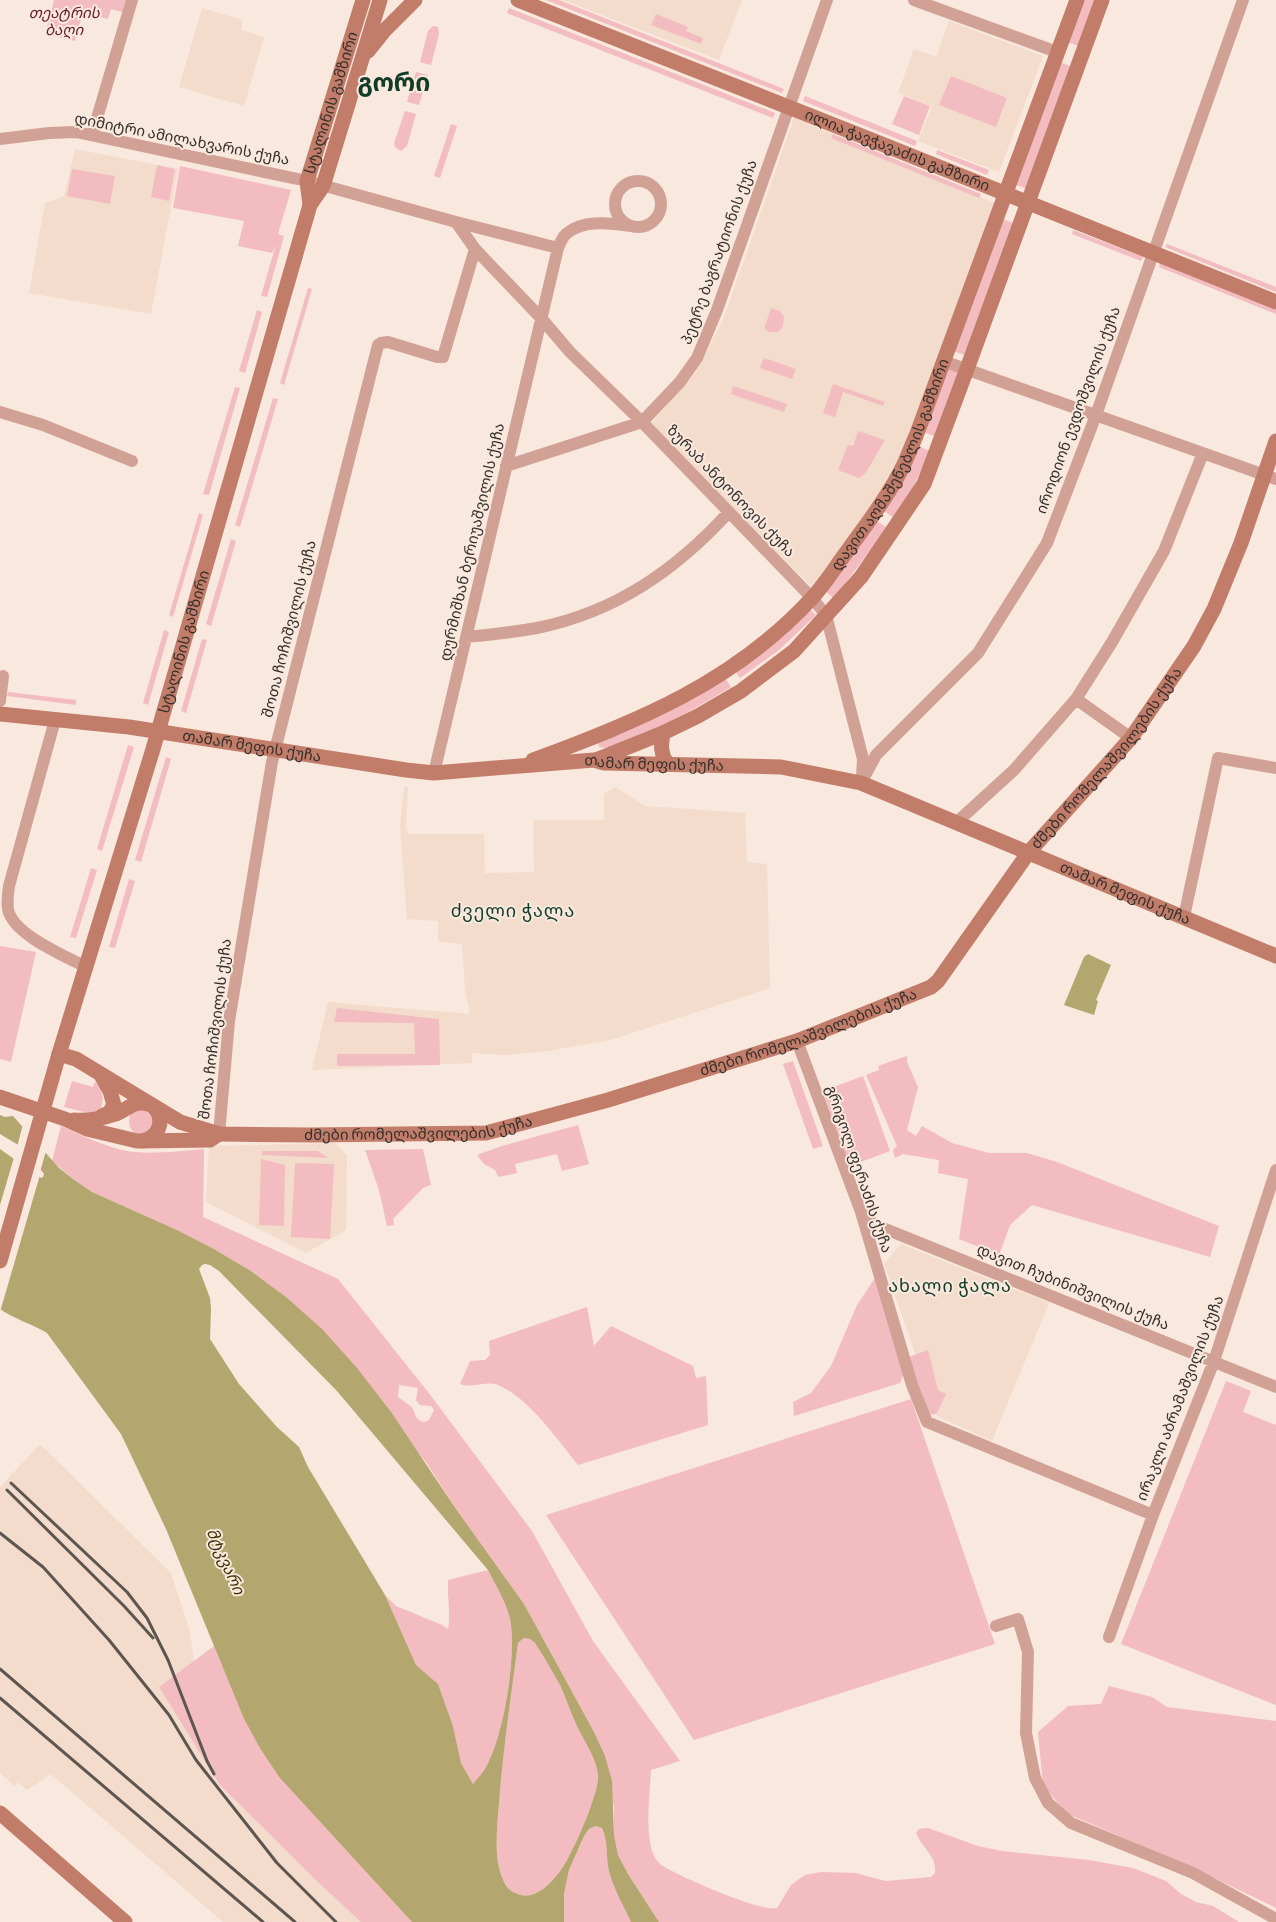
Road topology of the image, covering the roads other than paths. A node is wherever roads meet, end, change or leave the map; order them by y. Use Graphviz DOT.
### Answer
graph roads {
  1 [pos="132,0"];
  2 [pos="363,0"];
  3 [pos="380,0"];
  4 [pos="415,0"];
  5 [pos="518,0"];
  6 [pos="827,0"];
  7 [pos="914,0"];
  8 [pos="1076,0"];
  9 [pos="1102,0"];
  10 [pos="1243,0"];
  11 [pos="1057,52"];
  12 [pos="364,56"];
  13 [pos="789,106"];
  14 [pos="92,135"];
  15 [pos="0,139"];
  16 [pos="307,181"];
  17 [pos="323,186"];
  18 [pos="1005,195"];
  19 [pos="1027,204"];
  20 [pos="310,205"];
  21 [pos="616,210"];
  22 [pos="456,222"];
  23 [pos="606,222"];
  24 [pos="631,226"];
  25 [pos="558,248"];
  26 [pos="475,249"];
  27 [pos="1152,252"];
  28 [pos="1276,302"];
  29 [pos="541,318"];
  30 [pos="943,361"];
  31 [pos="968,369"];
  32 [pos="0,412"];
  33 [pos="1096,415"];
  34 [pos="642,422"];
  35 [pos="916,436"];
  36 [pos="1276,441"];
  37 [pos="939,445"];
  38 [pos="1203,453"];
  39 [pos="132,461"];
  40 [pos="506,466"];
  41 [pos="1270,477"];
  42 [pos="729,512"];
  43 [pos="876,512"];
  44 [pos="895,527"];
  45 [pos="812,598"];
  46 [pos="826,615"];
  47 [pos="466,637"];
  48 [pos="727,671"];
  49 [pos="3,676"];
  50 [pos="741,691"];
  51 [pos="1076,699"];
  52 [pos="0,701"];
  53 [pos="0,714"];
  54 [pos="55,720"];
  55 [pos="157,733"];
  56 [pos="663,733"];
  57 [pos="1131,738"];
  58 [pos="591,739"];
  59 [pos="275,750"];
  60 [pos="594,760"];
  61 [pos="667,763"];
  62 [pos="515,766"];
  63 [pos="1276,768"];
  64 [pos="434,772"];
  65 [pos="861,783"];
  66 [pos="957,822"];
  67 [pos="1029,852"];
  68 [pos="1184,917"];
  69 [pos="1276,956"];
  70 [pos="86,967"];
  71 [pos="797,1040"];
  72 [pos="59,1054"];
  73 [pos="100,1074"];
  74 [pos="0,1097"];
  75 [pos="151,1105"];
  76 [pos="120,1112"];
  77 [pos="65,1119"];
  78 [pos="218,1134"];
  79 [pos="140,1141"];
  80 [pos="1276,1170"];
  81 [pos="861,1212"];
  82 [pos="883,1228"];
  83 [pos="870,1246"];
  84 [pos="0,1261"];
  85 [pos="1214,1361"];
  86 [pos="1276,1387"];
  87 [pos="1153,1515"];
  88 [pos="996,1626"];
  89 [pos="1109,1637"];
  90 [pos="0,1813"];
  91 [pos="1276,1919"];
  92 [pos="125,1922"];
  1 -- 14 [label="street"];
  2 -- 16 [label="street, სტალინის გამზირი"];
  3 -- 12 [label="street, სტალინის გამზირი"];
  4 -- 12 [label="street"];
  5 -- 13 [label="street, ილია ჭავჭავაძის გამზირი"];
  6 -- 13 [label="street, პეტრე ბაგრატიონის ქუჩა"];
  7 -- 11 [label="street"];
  8 -- 11 [label="street, დავით აღმაშენებლის გამზირი"];
  9 -- 19 [label="street, დავით აღმაშენებლის გამზირი"];
  10 -- 27 [label="street, იროდიონ ევდოშვილის ქუჩა"];
  11 -- 18 [label="street, დავით აღმაშენებლის გამზირი"];
  12 -- 17 [label="street, სტალინის გამზირი"];
  13 -- 18 [label="street, ილია ჭავჭავაძის გამზირი"];
  13 -- 34 [label="street, პეტრე ბაგრატიონის ქუჩა"];
  14 -- 15 [label="street, დიმიტრი ამილახვარის ქუჩა"];
  14 -- 16 [label="street, დიმიტრი ამილახვარის ქუჩა"];
  16 -- 17 [label="street, დიმიტრი ამილახვარის ქუჩა"];
  16 -- 20 [label="street, სტალინის გამზირი"];
  17 -- 20 [label="street, სტალინის გამზირი"];
  17 -- 22 [label="street, დიმიტრი ამილახვარის ქუჩა"];
  18 -- 19 [label="street, ილია ჭავჭავაძის გამზირი"];
  18 -- 30 [label="street, დავით აღმაშენებლის გამზირი"];
  19 -- 27 [label="street, ილია ჭავჭავაძის გამზირი"];
  19 -- 31 [label="street, დავით აღმაშენებლის გამზირი"];
  20 -- 55 [label="street, სტალინის გამზირი"];
  21 -- 23 [label="street"];
  21 -- 24 [label="street"];
  21 -- 24 [label="street"];
  22 -- 25 [label="street, დიმიტრი ამილახვარის ქუჩა"];
  22 -- 26 [label="street, ზურაბ ანტონოვის ქუჩა"];
  23 -- 24 [label="street"];
  23 -- 25 [label="street"];
  25 -- 29 [label="street"];
  26 -- 29 [label="street, ზურაბ ანტონოვის ქუჩა"];
  26 -- 59 [label="street, შოთა ჩოჩიშვილის ქუჩა"];
  27 -- 28 [label="street, ილია ჭავჭავაძის გამზირი"];
  27 -- 33 [label="street, იროდიონ ევდოშვილის ქუჩა"];
  29 -- 34 [label="street, ზურაბ ანტონოვის ქუჩა"];
  29 -- 40 [label="street, დურმიშხან ბერიუაშვილის ქუჩა"];
  30 -- 31 [label="street"];
  30 -- 35 [label="street, დავით აღმაშენებლის გამზირი"];
  31 -- 33 [label="street"];
  31 -- 37 [label="street, დავით აღმაშენებლის გამზირი"];
  32 -- 39 [label="street"];
  33 -- 38 [label="street"];
  33 -- 65 [label="street, იროდიონ ევდოშვილის ქუჩა"];
  34 -- 40 [label="street, პეტრე ბაგრატიონის ქუჩა"];
  34 -- 42 [label="street, ზურაბ ანტონოვის ქუჩა"];
  35 -- 37 [label="street"];
  35 -- 43 [label="street, დავით აღმაშენებლის გამზირი"];
  36 -- 41 [label="street, ძმები რომელაშვილების ქუჩა"];
  37 -- 44 [label="street, დავით აღმაშენებლის გამზირი"];
  38 -- 41 [label="street"];
  38 -- 51 [label="street"];
  40 -- 47 [label="street, დურმიშხან ბერიუაშვილის ქუჩა"];
  41 -- 57 [label="street, ძმები რომელაშვილების ქუჩა"];
  42 -- 45 [label="street, ზურაბ ანტონოვის ქუჩა"];
  42 -- 47 [label="street"];
  43 -- 44 [label="street"];
  43 -- 45 [label="street, დავით აღმაშენებლის გამზირი"];
  44 -- 46 [label="street, დავით აღმაშენებლის გამზირი"];
  45 -- 46 [label="street, ზურაბ ანტონოვის ქუჩა"];
  45 -- 48 [label="street, დავით აღმაშენებლის გამზირი"];
  46 -- 50 [label="street, დავით აღმაშენებლის გამზირი"];
  46 -- 65 [label="street, ზურაბ ანტონოვის ქუჩა"];
  47 -- 64 [label="street, დურმიშხან ბერიუაშვილის ქუჩა"];
  48 -- 50 [label="street"];
  48 -- 58 [label="street, დავით აღმაშენებლის გამზირი"];
  49 -- 52 [label="street"];
  50 -- 56 [label="street, დავით აღმაშენებლის გამზირი"];
  51 -- 57 [label="street"];
  51 -- 66 [label="street"];
  53 -- 54 [label="street, თამარ მეფის ქუჩა"];
  54 -- 55 [label="street, თამარ მეფის ქუჩა"];
  54 -- 70 [label="street"];
  55 -- 59 [label="street, თამარ მეფის ქუჩა"];
  55 -- 70 [label="street, სტალინის გამზირი"];
  56 -- 60 [label="street, დავით აღმაშენებლის გამზირი"];
  56 -- 61 [label="street"];
  57 -- 67 [label="street, ძმები რომელაშვილების ქუჩა"];
  58 -- 60 [label="street"];
  58 -- 62 [label="street, დავით აღმაშენებლის გამზირი"];
  59 -- 64 [label="street, თამარ მეფის ქუჩა"];
  59 -- 78 [label="street, შოთა ჩოჩიშვილის ქუჩა"];
  60 -- 61 [label="street, თამარ მეფის ქუჩა"];
  60 -- 62 [label="street, თამარ მეფის ქუჩა"];
  61 -- 65 [label="street, თამარ მეფის ქუჩა"];
  62 -- 64 [label="street, თამარ მეფის ქუჩა"];
  63 -- 68 [label="street"];
  65 -- 66 [label="street, თამარ მეფის ქუჩა"];
  66 -- 67 [label="street, თამარ მეფის ქუჩა"];
  67 -- 68 [label="street, თამარ მეფის ქუჩა"];
  67 -- 71 [label="street, ძმები რომელაშვილების ქუჩა"];
  68 -- 69 [label="street, თამარ მეფის ქუჩა"];
  70 -- 72 [label="street, სტალინის გამზირი"];
  71 -- 78 [label="street, ძმები რომელაშვილების ქუჩა"];
  71 -- 81 [label="street, გრიგოლ ფერაძის ქუჩა"];
  72 -- 73 [label="street, ძმები რომელაშვილების ქუჩა"];
  72 -- 84 [label="street, სტალინის გამზირი"];
  73 -- 75 [label="street, ძმები რომელაშვილების ქუჩა"];
  73 -- 76 [label="street"];
  74 -- 77 [label="street"];
  75 -- 76 [label="street"];
  75 -- 78 [label="street, ძმები რომელაშვილების ქუჩა"];
  75 -- 79 [label="street"];
  76 -- 77 [label="street"];
  76 -- 79 [label="street"];
  77 -- 79 [label="street"];
  78 -- 79 [label="street"];
  80 -- 85 [label="street, ირაკლი აბრამაშვილის ქუჩა"];
  81 -- 82 [label="street, დავით ჩუბინიშვილის ქუჩა"];
  81 -- 83 [label="street, გრიგოლ ფერაძის ქუჩა"];
  82 -- 83 [label="street"];
  82 -- 85 [label="street, დავით ჩუბინიშვილის ქუჩა"];
  83 -- 87 [label="street, გრიგოლ ფერაძის ქუჩა"];
  85 -- 86 [label="street, დავით ჩუბინიშვილის ქუჩა"];
  85 -- 87 [label="street, ირაკლი აბრამაშვილის ქუჩა"];
  87 -- 89 [label="street, ირაკლი აბრამაშვილის ქუჩა"];
  88 -- 91 [label="street"];
  90 -- 92 [label="street"];
}
